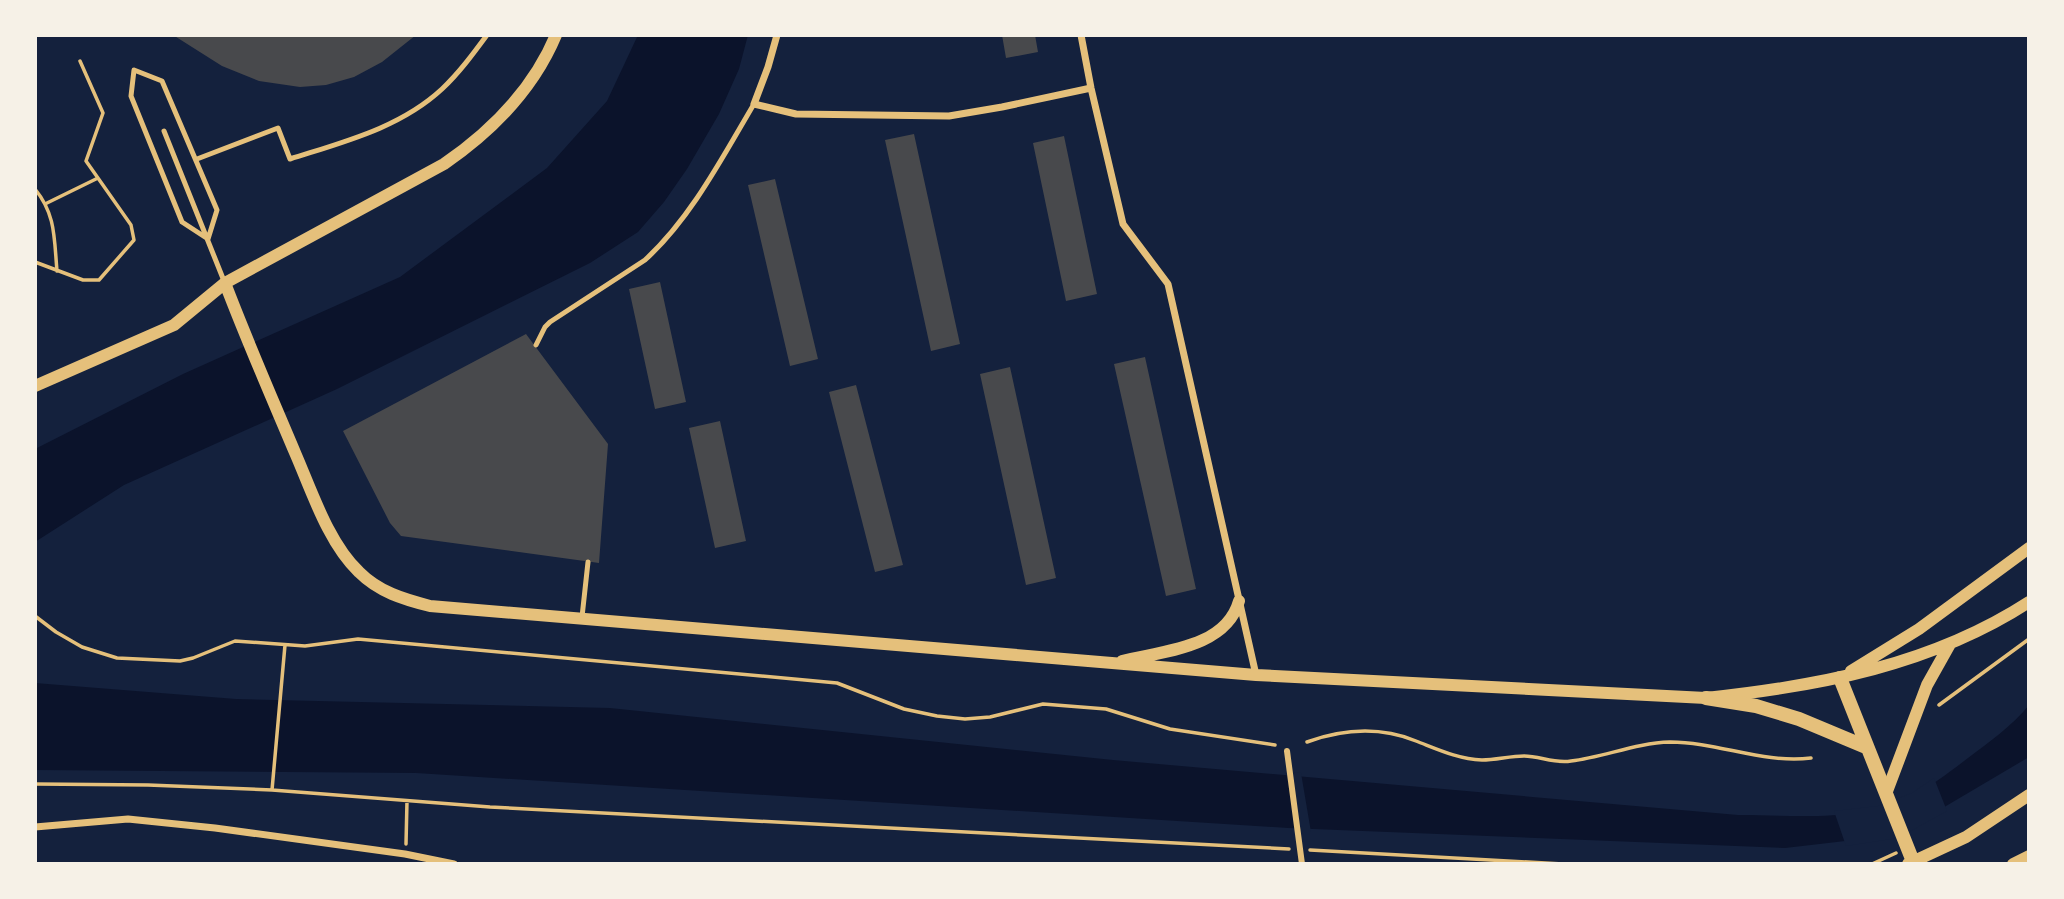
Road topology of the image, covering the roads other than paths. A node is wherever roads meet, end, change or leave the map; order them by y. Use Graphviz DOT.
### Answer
graph roads {
  1 [pos="487,35"];
  2 [pos="556,35"];
  3 [pos="777,35"];
  4 [pos="1081,35"];
  5 [pos="1091,88"];
  6 [pos="754,104"];
  7 [pos="164,131"];
  8 [pos="197,159"];
  9 [pos="208,239"];
  10 [pos="225,283"];
  11 [pos="536,345"];
  12 [pos="35,386"];
  13 [pos="2029,548"];
  14 [pos="588,562"];
  15 [pos="1239,601"];
  16 [pos="2029,602"];
  17 [pos="581,620"];
  18 [pos="1950,644"];
  19 [pos="1112,663"];
  20 [pos="1256,675"];
  21 [pos="1840,678"];
  22 [pos="1706,698"];
  23 [pos="1866,747"];
  24 [pos="1287,751"];
  25 [pos="1886,794"];
  26 [pos="2029,795"];
  27 [pos="35,827"];
  28 [pos="2029,856"];
  29 [pos="454,864"];
  30 [pos="1302,864"];
  31 [pos="1908,864"];
  32 [pos="1913,864"];
  33 [pos="2013,864"];
  1 -- 8 [label="lane"];
  2 -- 10 [label="street"];
  3 -- 6 [label="street"];
  4 -- 5 [label="street"];
  5 -- 6 [label="street"];
  5 -- 15 [label="street"];
  6 -- 11 [label="lane"];
  7 -- 9 [label="lane"];
  8 -- 9 [label="lane"];
  8 -- 9 [label="lane"];
  9 -- 10 [label="lane"];
  10 -- 12 [label="street"];
  10 -- 17 [label="street"];
  13 -- 21 [label="street"];
  14 -- 17 [label="lane"];
  15 -- 19 [label="street"];
  15 -- 20 [label="street"];
  16 -- 18 [label="street"];
  17 -- 19 [label="street"];
  18 -- 21 [label="street"];
  18 -- 25 [label="street"];
  19 -- 20 [label="street"];
  20 -- 22 [label="street"];
  21 -- 22 [label="street"];
  21 -- 23 [label="main road"];
  22 -- 23 [label="main road"];
  23 -- 25 [label="main road"];
  24 -- 30 [label="street"];
  25 -- 32 [label="main road"];
  26 -- 31 [label="street"];
  27 -- 29 [label="street"];
  28 -- 33 [label="street"];
}
